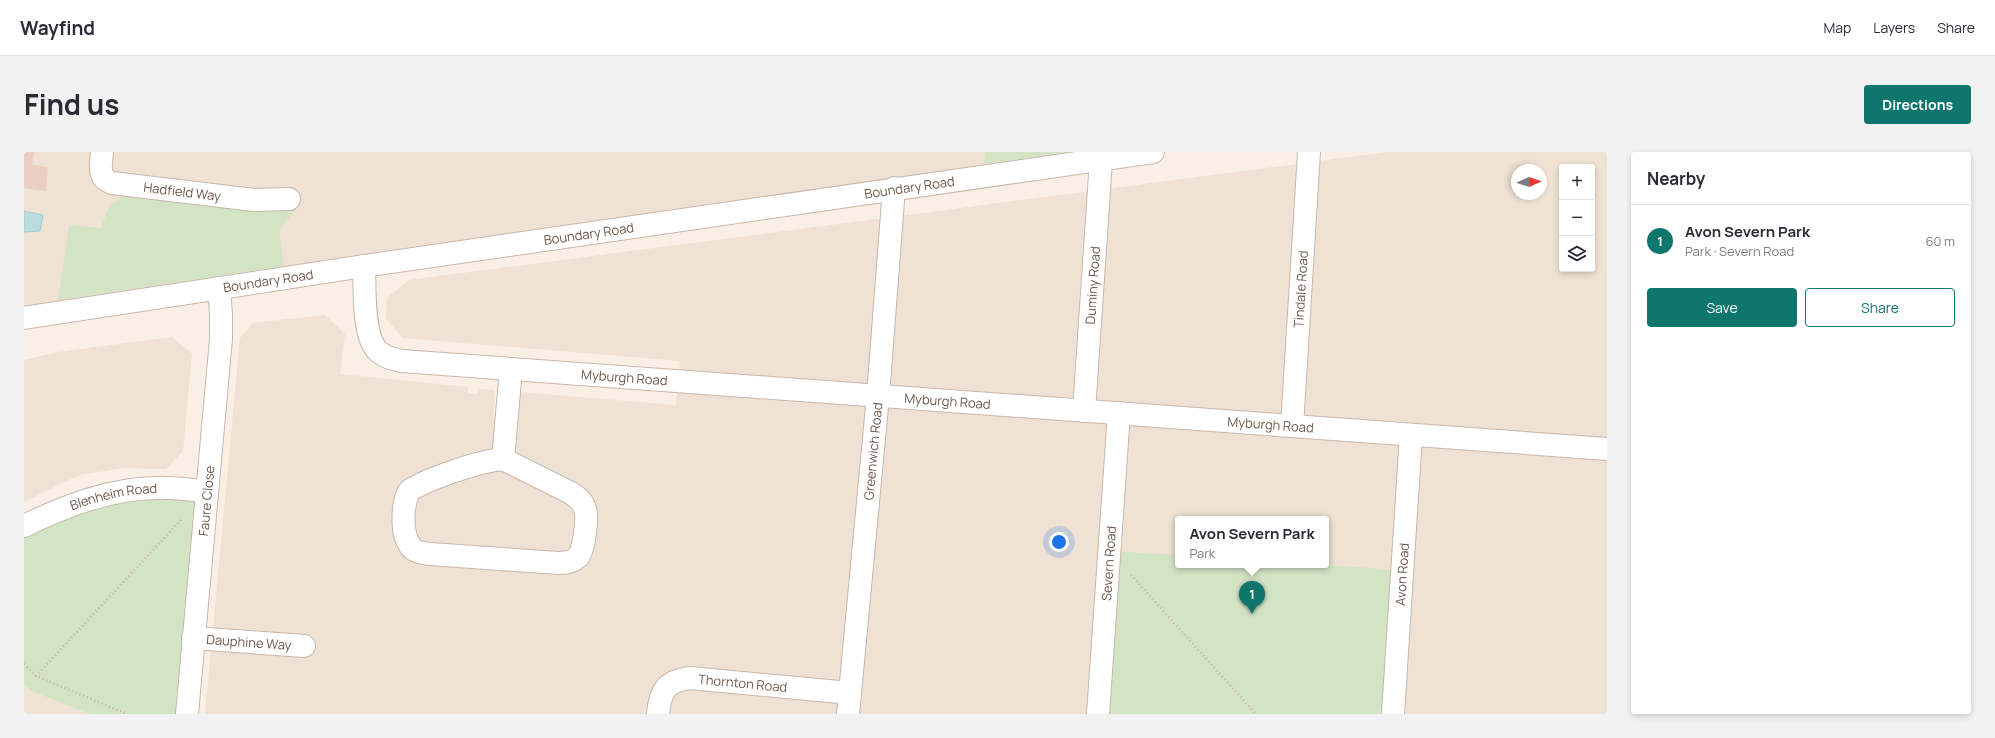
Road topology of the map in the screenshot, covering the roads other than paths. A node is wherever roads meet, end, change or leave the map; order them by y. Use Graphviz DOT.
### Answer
graph roads {
  1 [pos="102,152"];
  2 [pos="1153,152"];
  3 [pos="1309,152"];
  4 [pos="1101,160"];
  5 [pos="894,188"];
  6 [pos="288,199"];
  7 [pos="364,266"];
  8 [pos="219,288"];
  9 [pos="24,318"];
  10 [pos="511,369"];
  11 [pos="878,396"];
  12 [pos="1084,411"];
  13 [pos="1119,414"];
  14 [pos="1292,426"];
  15 [pos="1411,435"];
  16 [pos="1607,449"];
  17 [pos="503,459"];
  18 [pos="207,491"];
  19 [pos="24,526"];
  20 [pos="194,638"];
  21 [pos="304,646"];
  22 [pos="849,703"];
  23 [pos="187,714"];
  24 [pos="658,714"];
  25 [pos="1098,714"];
  26 [pos="1393,714"];
  1 -- 6 [label="street, Hadfield Way"];
  2 -- 4 [label="street, Boundary Road"];
  3 -- 14 [label="street, Tindale Road"];
  4 -- 5 [label="street, Boundary Road"];
  4 -- 12 [label="street, Duminy Road"];
  5 -- 7 [label="street, Boundary Road"];
  5 -- 11 [label="street, Greenwich Road"];
  7 -- 8 [label="street, Boundary Road"];
  7 -- 10 [label="street, Myburgh Road"];
  8 -- 9 [label="street, Boundary Road"];
  8 -- 18 [label="street, Faure Close"];
  10 -- 11 [label="street, Myburgh Road"];
  10 -- 17 [label="street"];
  11 -- 12 [label="street, Myburgh Road"];
  11 -- 22 [label="street, Greenwich Road"];
  12 -- 13 [label="street, Myburgh Road"];
  13 -- 14 [label="street, Myburgh Road"];
  13 -- 25 [label="street, Severn Road"];
  14 -- 15 [label="street, Myburgh Road"];
  15 -- 16 [label="street, Myburgh Road"];
  15 -- 26 [label="street, Avon Road"];
  17 -- 17 [label="street"];
  18 -- 19 [label="street, Blenheim Road"];
  18 -- 20 [label="street, Faure Close"];
  20 -- 21 [label="street, Dauphine Way"];
  20 -- 23 [label="street, Faure Close"];
  22 -- 24 [label="street, Thornton Road"];
}
